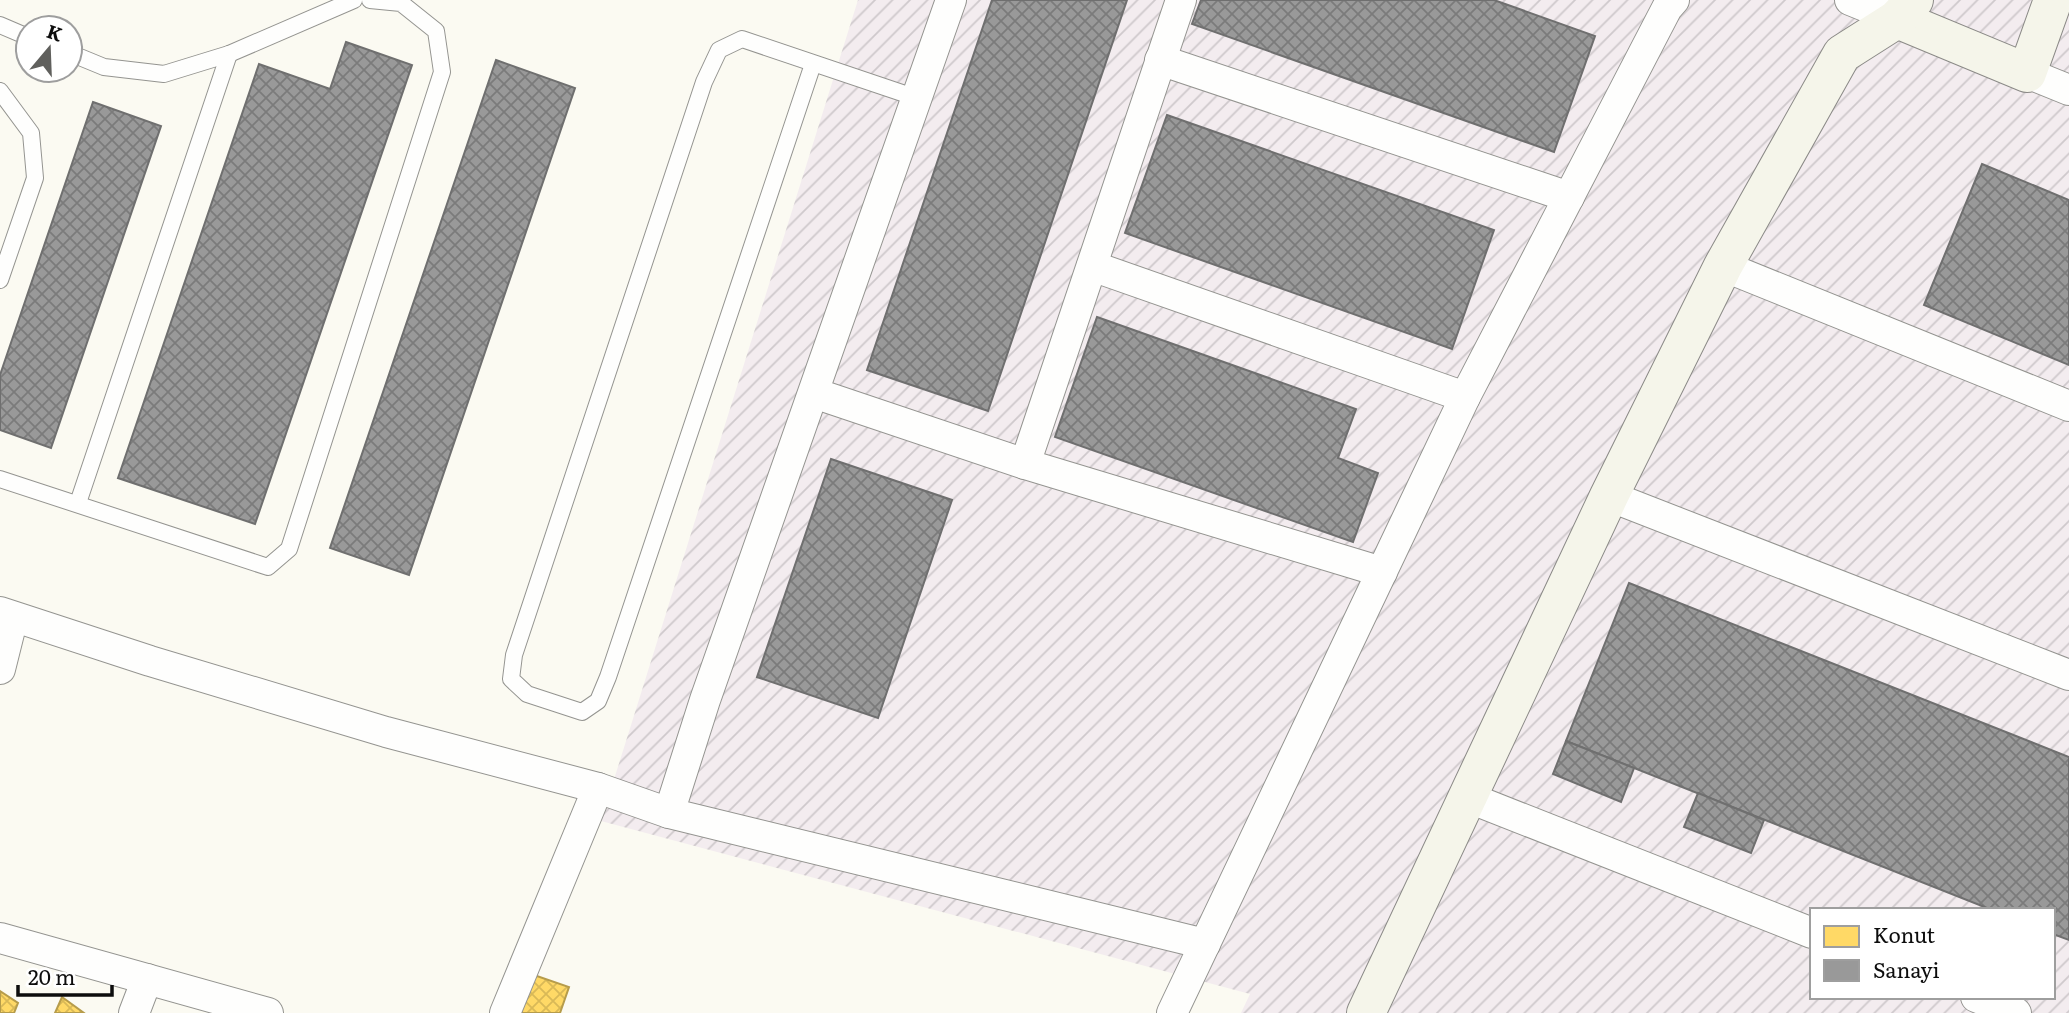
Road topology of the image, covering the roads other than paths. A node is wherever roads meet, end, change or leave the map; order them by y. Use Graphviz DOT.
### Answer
graph roads {
  1 [pos="354,0"];
  2 [pos="370,0"];
  3 [pos="951,0"];
  4 [pos="1181,0"];
  5 [pos="1674,0"];
  6 [pos="1850,0"];
  7 [pos="2053,0"];
  8 [pos="1905,10"];
  9 [pos="229,54"];
  10 [pos="84,59"];
  11 [pos="1160,60"];
  12 [pos="813,64"];
  13 [pos="2027,73"];
  14 [pos="2069,90"];
  15 [pos="0,91"];
  16 [pos="917,98"];
  17 [pos="1569,197"];
  18 [pos="1092,265"];
  19 [pos="1723,266"];
  20 [pos="0,280"];
  21 [pos="814,393"];
  22 [pos="1465,397"];
  23 [pos="2069,406"];
  24 [pos="1025,464"];
  25 [pos="0,479"];
  26 [pos="1609,496"];
  27 [pos="78,503"];
  28 [pos="1382,572"];
  29 [pos="7,615"];
  30 [pos="0,669"];
  31 [pos="2069,675"];
  32 [pos="598,788"];
  33 [pos="1467,797"];
  34 [pos="668,813"];
  35 [pos="1810,932"];
  36 [pos="0,937"];
  37 [pos="1205,944"];
  38 [pos="148,979"];
  39 [pos="1981,999"];
  40 [pos="134,1013"];
  41 [pos="268,1013"];
  42 [pos="505,1013"];
  43 [pos="1172,1013"];
  44 [pos="1366,1013"];
  45 [pos="2017,1013"];
  1 -- 9 [label="lane"];
  2 -- 27 [label="lane"];
  3 -- 16 [label="street"];
  4 -- 11 [label="street"];
  5 -- 17 [label="street"];
  6 -- 8 [label="street"];
  7 -- 13 [label="main road"];
  8 -- 13 [label="main road"];
  8 -- 19 [label="main road"];
  9 -- 10 [label="lane"];
  9 -- 27 [label="lane"];
  11 -- 17 [label="street"];
  11 -- 18 [label="street"];
  12 -- 12 [label="lane"];
  12 -- 16 [label="lane"];
  13 -- 14 [label="street"];
  15 -- 20 [label="lane"];
  16 -- 21 [label="street"];
  17 -- 22 [label="street"];
  18 -- 22 [label="street"];
  18 -- 24 [label="street"];
  19 -- 23 [label="street"];
  19 -- 26 [label="main road"];
  21 -- 24 [label="street"];
  21 -- 34 [label="street"];
  22 -- 28 [label="street"];
  24 -- 28 [label="street"];
  25 -- 27 [label="lane"];
  26 -- 31 [label="street"];
  26 -- 33 [label="main road"];
  28 -- 37 [label="street"];
  29 -- 30 [label="street"];
  29 -- 32 [label="street"];
  32 -- 34 [label="street"];
  32 -- 42 [label="street"];
  33 -- 35 [label="street"];
  33 -- 44 [label="main road"];
  34 -- 37 [label="street"];
  36 -- 38 [label="street"];
  37 -- 43 [label="street"];
  38 -- 40 [label="street"];
  38 -- 41 [label="street"];
  39 -- 45 [label="street"];
}
